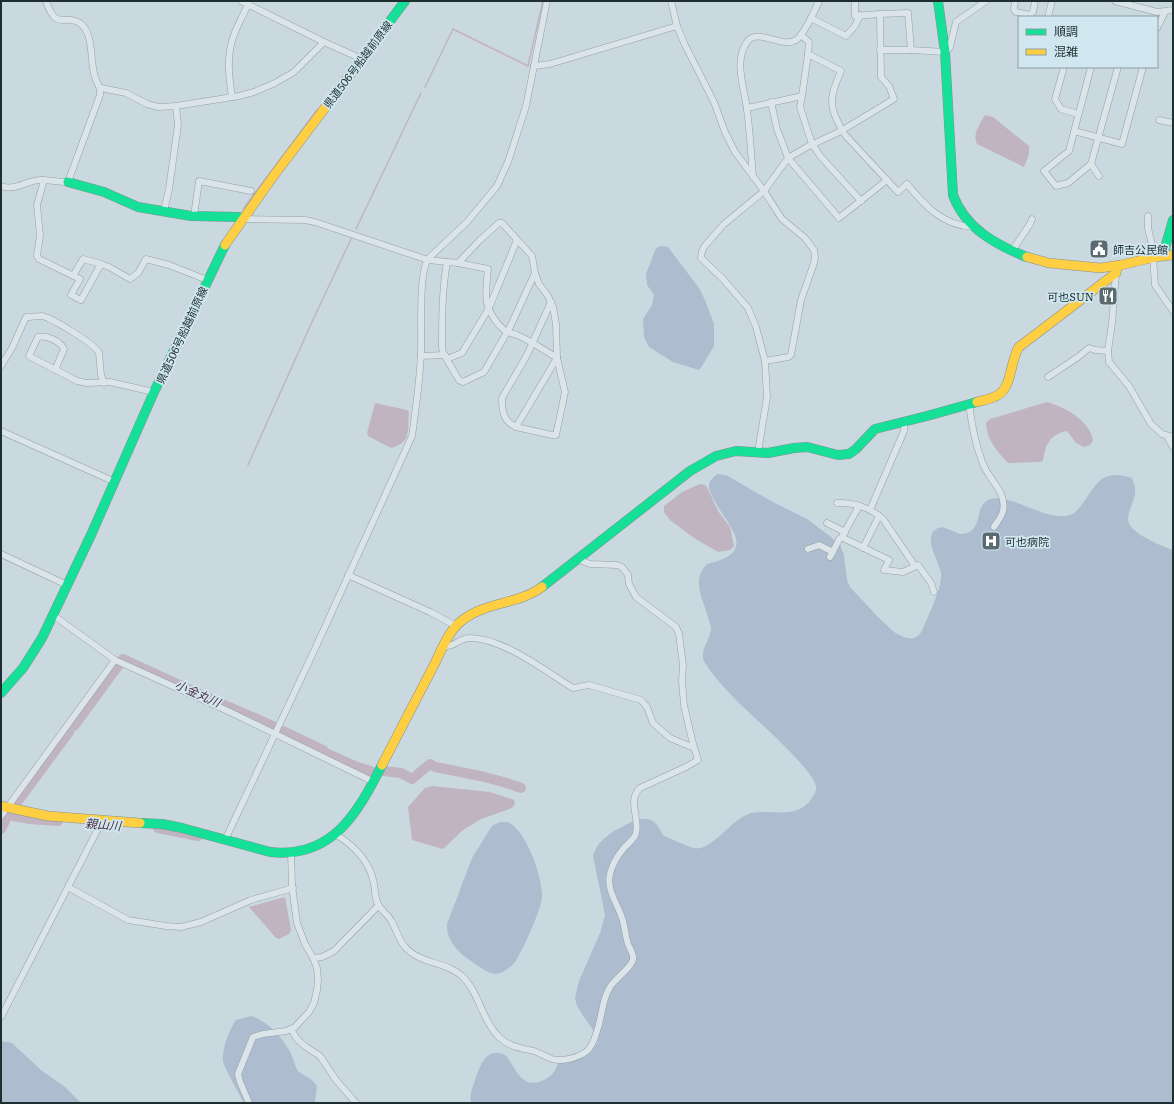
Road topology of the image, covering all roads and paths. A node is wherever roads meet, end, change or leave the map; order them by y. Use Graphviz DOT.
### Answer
graph roads {
  1 [pos="46,1"];
  2 [pos="241,1"];
  3 [pos="405,1"];
  4 [pos="547,1"];
  5 [pos="671,1"];
  6 [pos="819,1"];
  7 [pos="855,1"];
  8 [pos="938,1"];
  9 [pos="986,1"];
  10 [pos="1015,1"];
  11 [pos="1035,1"];
  12 [pos="1052,1"];
  13 [pos="1115,1"];
  14 [pos="249,3"];
  15 [pos="1137,4"];
  16 [pos="1173,10"];
  17 [pos="1165,12"];
  18 [pos="880,14"];
  19 [pos="860,15"];
  20 [pos="1048,16"];
  21 [pos="811,18"];
  22 [pos="677,26"];
  23 [pos="1158,26"];
  24 [pos="801,35"];
  25 [pos="324,42"];
  26 [pos="880,50"];
  27 [pos="911,50"];
  28 [pos="945,52"];
  29 [pos="808,54"];
  30 [pos="362,59"];
  31 [pos="534,66"];
  32 [pos="1064,68"];
  33 [pos="1091,68"];
  34 [pos="1118,68"];
  35 [pos="1143,68"];
  36 [pos="101,88"];
  37 [pos="802,96"];
  38 [pos="232,98"];
  39 [pos="771,102"];
  40 [pos="176,106"];
  41 [pos="747,108"];
  42 [pos="1078,114"];
  43 [pos="1159,120"];
  44 [pos="1173,123"];
  45 [pos="842,131"];
  46 [pos="1074,131"];
  47 [pos="1098,138"];
  48 [pos="812,144"];
  49 [pos="788,158"];
  50 [pos="1091,164"];
  51 [pos="1099,176"];
  52 [pos="753,177"];
  53 [pos="44,180"];
  54 [pos="887,180"];
  55 [pos="68,182"];
  56 [pos="1,186"];
  57 [pos="251,191"];
  58 [pos="764,191"];
  59 [pos="861,201"];
  60 [pos="164,211"];
  61 [pos="194,216"];
  62 [pos="1148,216"];
  63 [pos="242,219"];
  64 [pos="1032,219"];
  65 [pos="1172,224"];
  66 [pos="974,227"];
  67 [pos="517,240"];
  68 [pos="1012,251"];
  69 [pos="1163,255"];
  70 [pos="1173,255"];
  71 [pos="1149,258"];
  72 [pos="428,260"];
  73 [pos="447,262"];
  74 [pos="101,264"];
  75 [pos="458,264"];
  76 [pos="1117,269"];
  77 [pos="535,273"];
  78 [pos="73,276"];
  79 [pos="207,280"];
  80 [pos="551,302"];
  81 [pos="489,308"];
  82 [pos="1173,311"];
  83 [pos="507,332"];
  84 [pos="533,344"];
  85 [pos="1108,351"];
  86 [pos="421,356"];
  87 [pos="446,357"];
  88 [pos="557,358"];
  89 [pos="765,361"];
  90 [pos="1,366"];
  91 [pos="55,370"];
  92 [pos="1048,377"];
  93 [pos="104,382"];
  94 [pos="154,392"];
  95 [pos="969,404"];
  96 [pos="905,421"];
  97 [pos="516,427"];
  98 [pos="1,431"];
  99 [pos="1170,437"];
  100 [pos="1173,447"];
  101 [pos="758,452"];
  102 [pos="114,482"];
  103 [pos="836,503"];
  104 [pos="859,506"];
  105 [pos="870,510"];
  106 [pos="879,516"];
  107 [pos="827,523"];
  108 [pos="994,527"];
  109 [pos="844,535"];
  110 [pos="863,548"];
  111 [pos="808,549"];
  112 [pos="1,554"];
  113 [pos="577,559"];
  114 [pos="915,566"];
  115 [pos="348,574"];
  116 [pos="67,585"];
  117 [pos="934,592"];
  118 [pos="53,615"];
  119 [pos="456,626"];
  120 [pos="445,646"];
  121 [pos="115,660"];
  122 [pos="6,683"];
  123 [pos="1,693"];
  124 [pos="274,735"];
  125 [pos="694,748"];
  126 [pos="374,782"];
  127 [pos="4,807"];
  128 [pos="1,816"];
  129 [pos="101,823"];
  130 [pos="335,834"];
  131 [pos="226,840"];
  132 [pos="290,852"];
  133 [pos="68,887"];
  134 [pos="293,888"];
  135 [pos="378,906"];
  136 [pos="313,958"];
  137 [pos="1,1017"];
  138 [pos="291,1030"];
  139 [pos="249,1103"];
  140 [pos="356,1103"];
  1 -- 36 [label="street"];
  2 -- 14 [label="street"];
  3 -- 30 [label="street, 県道506号船越前原線"];
  4 -- 31 [label="street"];
  5 -- 22 [label="street"];
  6 -- 21 [label="street"];
  7 -- 19 [label="street"];
  8 -- 28 [label="street"];
  9 -- 28 [label="street"];
  10 -- 11 [label="street"];
  12 -- 20 [label="street"];
  13 -- 15 [label="street"];
  14 -- 25 [label="street"];
  14 -- 38 [label="street"];
  15 -- 17 [label="street"];
  16 -- 17 [label="street"];
  17 -- 23 [label="street"];
  18 -- 19 [label="street"];
  18 -- 26 [label="street"];
  18 -- 27 [label="street"];
  19 -- 21 [label="street"];
  21 -- 24 [label="street"];
  22 -- 31 [label="street"];
  22 -- 52 [label="street"];
  24 -- 29 [label="street"];
  24 -- 41 [label="street"];
  25 -- 30 [label="street"];
  25 -- 38 [label="street"];
  26 -- 27 [label="street"];
  26 -- 45 [label="street"];
  27 -- 28 [label="street"];
  28 -- 66 [label="street"];
  29 -- 37 [label="street"];
  29 -- 45 [label="street"];
  30 -- 63 [label="street, 県道506号船越前原線"];
  31 -- 72 [label="street"];
  32 -- 42 [label="street"];
  33 -- 42 [label="street"];
  34 -- 47 [label="street"];
  35 -- 47 [label="street"];
  36 -- 40 [label="street"];
  36 -- 55 [label="street"];
  37 -- 39 [label="street"];
  37 -- 48 [label="street"];
  38 -- 40 [label="street"];
  39 -- 41 [label="street"];
  39 -- 49 [label="street"];
  40 -- 60 [label="street"];
  41 -- 52 [label="street"];
  42 -- 46 [label="street"];
  43 -- 44 [label="street"];
  45 -- 48 [label="street"];
  45 -- 54 [label="street"];
  46 -- 47 [label="street"];
  46 -- 50 [label="street"];
  47 -- 50 [label="street"];
  48 -- 49 [label="street"];
  48 -- 59 [label="street"];
  49 -- 58 [label="street"];
  49 -- 59 [label="street"];
  50 -- 51 [label="street"];
  52 -- 58 [label="street"];
  53 -- 55 [label="street"];
  53 -- 56 [label="street"];
  53 -- 78 [label="street"];
  54 -- 59 [label="street"];
  54 -- 66 [label="street"];
  55 -- 60 [label="street"];
  57 -- 61 [label="street"];
  58 -- 89 [label="street"];
  58 -- 89 [label="street"];
  60 -- 61 [label="street"];
  61 -- 63 [label="street"];
  62 -- 71 [label="street"];
  63 -- 72 [label="street"];
  63 -- 79 [label="street, 県道506号船越前原線"];
  64 -- 68 [label="street"];
  65 -- 69 [label="street"];
  66 -- 68 [label="street"];
  67 -- 75 [label="street"];
  67 -- 77 [label="street"];
  67 -- 81 [label="street"];
  68 -- 76 [label="street"];
  69 -- 70 [label="street"];
  69 -- 71 [label="street"];
  71 -- 76 [label="street"];
  71 -- 82 [label="street"];
  72 -- 73 [label="street"];
  72 -- 86 [label="street"];
  73 -- 75 [label="street"];
  73 -- 87 [label="street"];
  74 -- 78 [label="street"];
  74 -- 78 [label="street"];
  74 -- 79 [label="street"];
  75 -- 81 [label="street"];
  76 -- 85 [label="street"];
  76 -- 95 [label="street"];
  77 -- 80 [label="street"];
  77 -- 83 [label="street"];
  79 -- 94 [label="street, 県道506号船越前原線"];
  80 -- 84 [label="street"];
  80 -- 88 [label="street"];
  81 -- 83 [label="street"];
  81 -- 87 [label="street"];
  83 -- 84 [label="street"];
  83 -- 87 [label="street"];
  84 -- 88 [label="street"];
  84 -- 97 [label="street"];
  85 -- 92 [label="street"];
  85 -- 99 [label="street"];
  86 -- 87 [label="street"];
  86 -- 115 [label="street"];
  88 -- 97 [label="street"];
  88 -- 97 [label="street"];
  89 -- 101 [label="street"];
  90 -- 93 [label="street"];
  91 -- 91 [label="street"];
  91 -- 93 [label="street"];
  93 -- 94 [label="street"];
  94 -- 102 [label="street, 県道506号船越前原線"];
  95 -- 96 [label="street"];
  95 -- 108 [label="street"];
  96 -- 101 [label="street"];
  96 -- 105 [label="street"];
  98 -- 102 [label="street"];
  99 -- 100 [label="street"];
  101 -- 113 [label="street"];
  102 -- 116 [label="street, 県道506号船越前原線"];
  103 -- 104 [label="street"];
  104 -- 105 [label="street"];
  104 -- 109 [label="street"];
  105 -- 106 [label="street"];
  106 -- 110 [label="street"];
  106 -- 114 [label="street"];
  107 -- 109 [label="street"];
  109 -- 110 [label="street"];
  109 -- 111 [label="street"];
  110 -- 114 [label="street"];
  112 -- 116 [label="street"];
  113 -- 119 [label="street"];
  113 -- 125 [label="street"];
  114 -- 117 [label="street"];
  115 -- 119 [label="street"];
  115 -- 124 [label="street"];
  116 -- 118 [label="street, 県道506号船越前原線"];
  118 -- 121 [label="street"];
  118 -- 122 [label="street, 県道506号船越前原線"];
  119 -- 120 [label="street"];
  120 -- 125 [label="street"];
  120 -- 126 [label="street"];
  121 -- 124 [label="street"];
  121 -- 127 [label="street"];
  122 -- 123 [label="street, 県道506号船越前原線"];
  124 -- 126 [label="street"];
  124 -- 131 [label="street"];
  125 -- 135 [label="street"];
  126 -- 130 [label="street"];
  127 -- 128 [label="street"];
  127 -- 129 [label="street"];
  129 -- 131 [label="street"];
  129 -- 133 [label="street"];
  130 -- 132 [label="street"];
  130 -- 135 [label="street"];
  131 -- 132 [label="street"];
  132 -- 134 [label="street"];
  133 -- 134 [label="street"];
  133 -- 137 [label="street"];
  134 -- 136 [label="street"];
  135 -- 136 [label="street"];
  136 -- 138 [label="street"];
  138 -- 139 [label="street"];
  138 -- 140 [label="street"];
}
